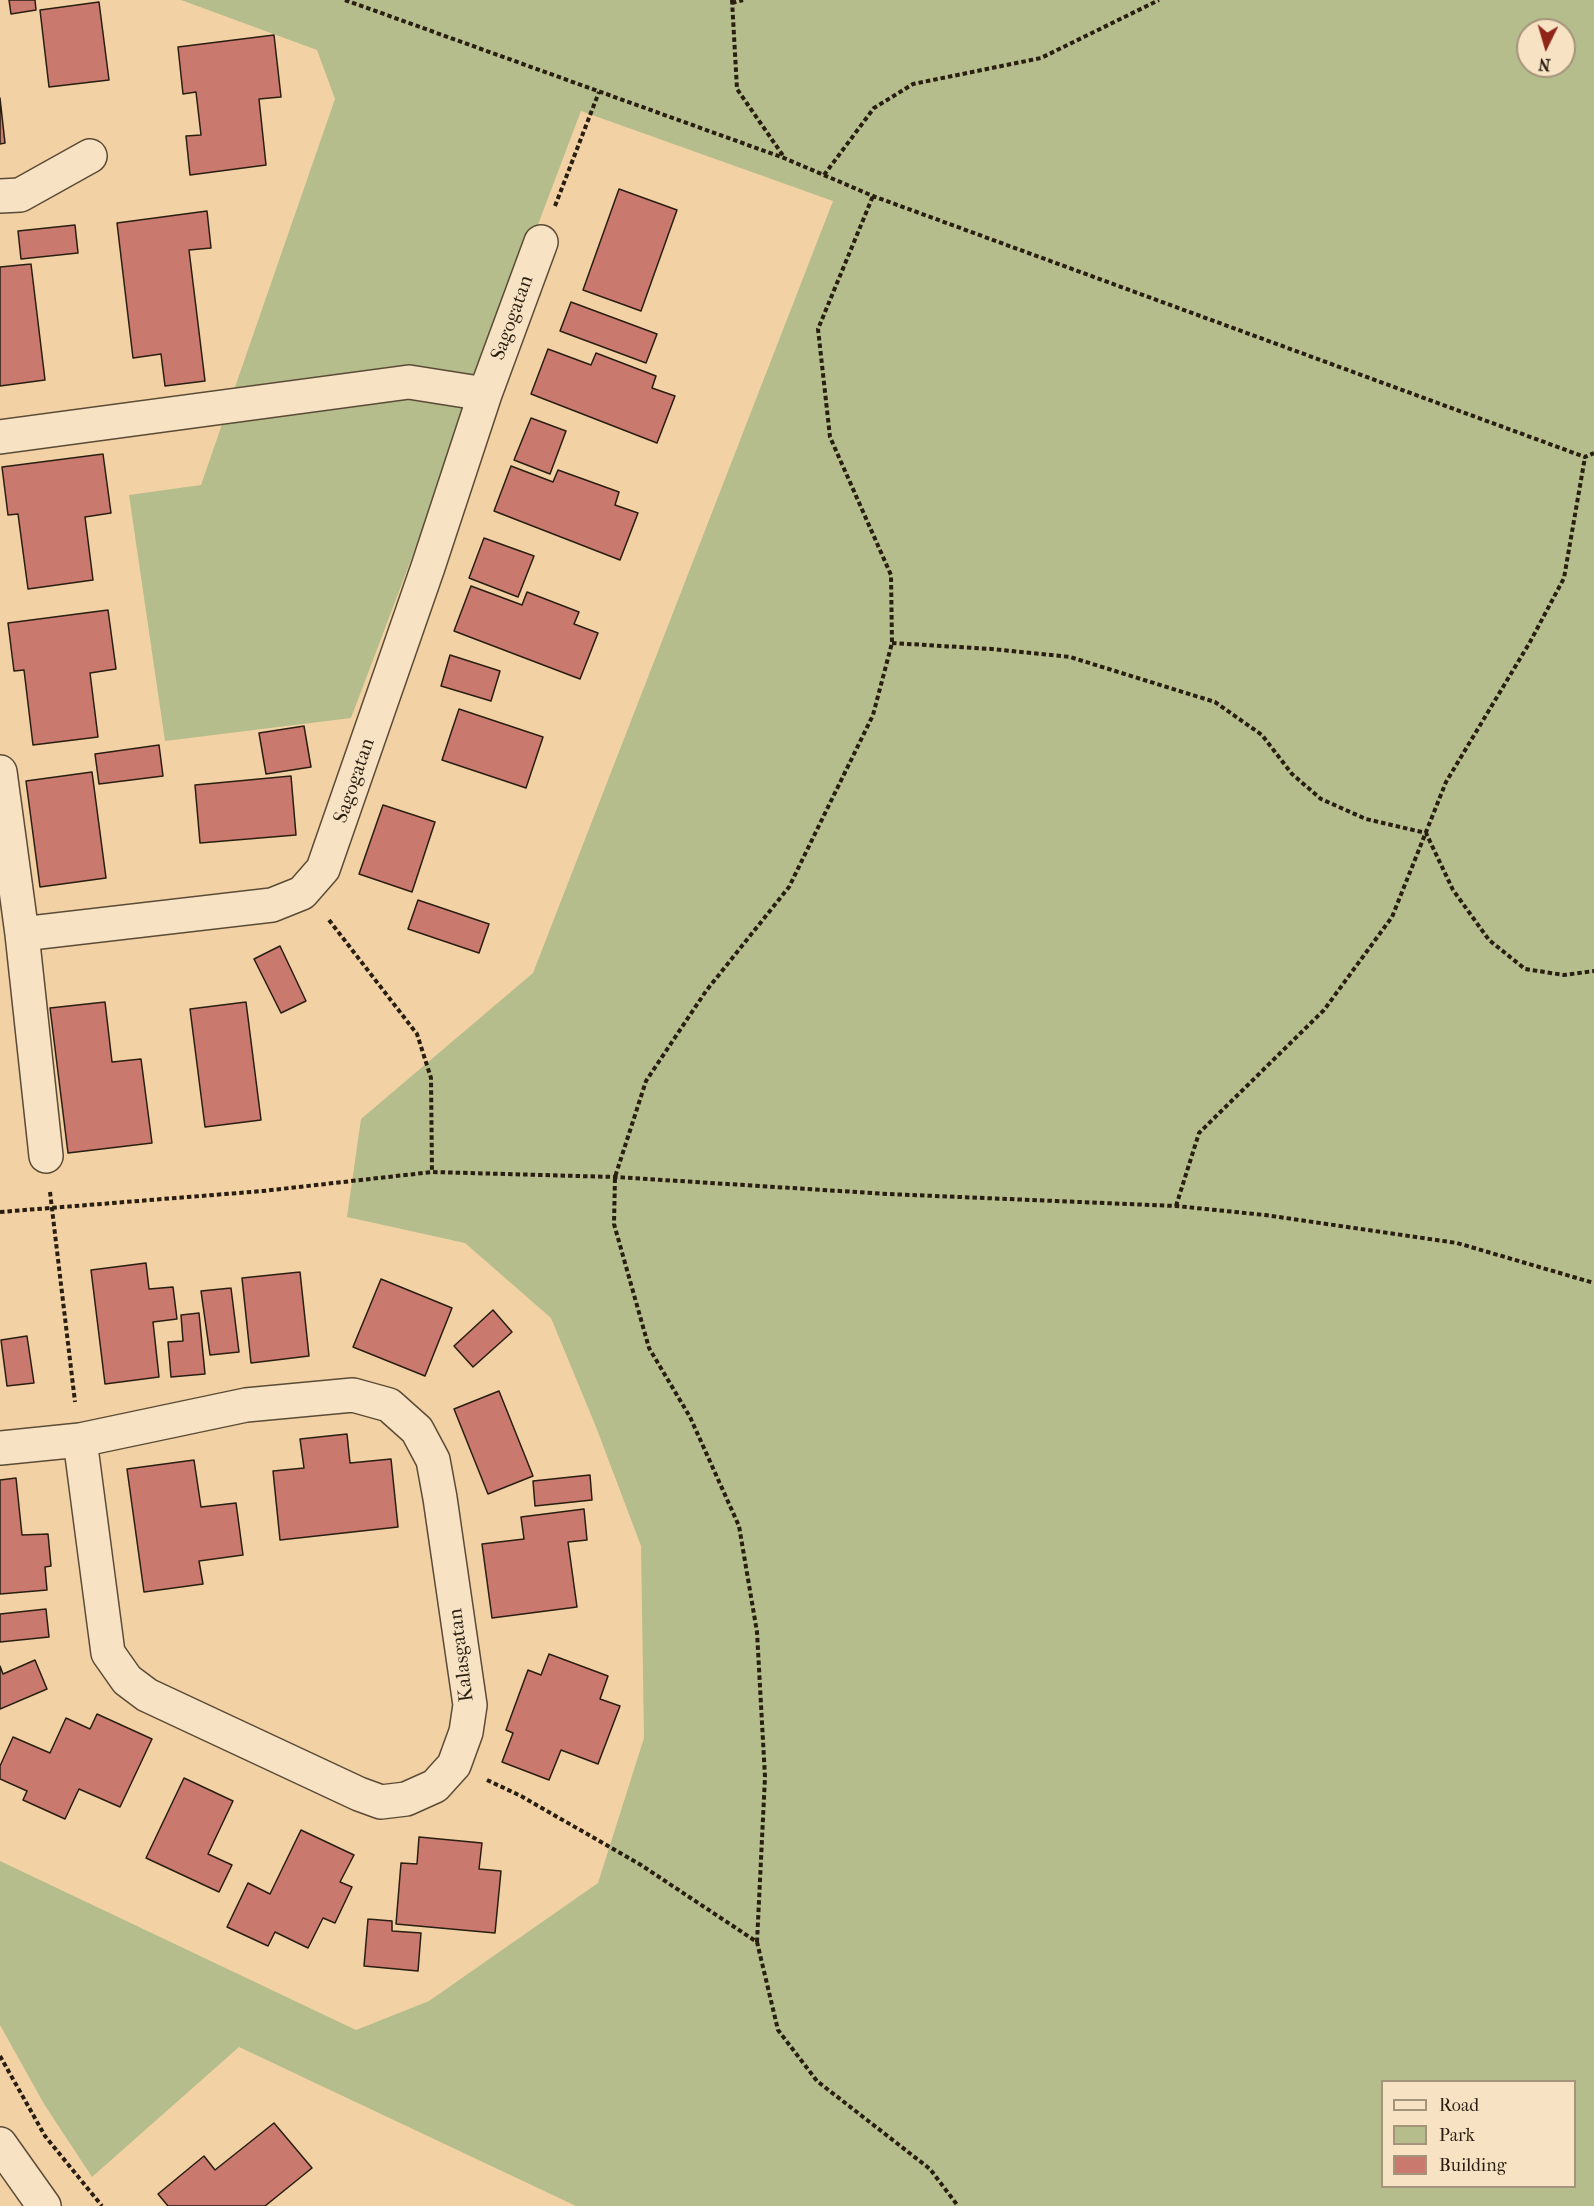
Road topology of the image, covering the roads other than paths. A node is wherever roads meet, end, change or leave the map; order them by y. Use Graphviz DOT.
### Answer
graph roads {
  1 [pos="90,156"];
  2 [pos="0,196"];
  3 [pos="541,242"];
  4 [pos="485,394"];
  5 [pos="0,436"];
  6 [pos="0,772"];
  7 [pos="22,934"];
  8 [pos="46,1156"];
  9 [pos="80,1440"];
  10 [pos="0,1448"];
  11 [pos="0,2144"];
  12 [pos="44,2206"];
  1 -- 2 [label="street"];
  3 -- 4 [label="street, Sagogatan"];
  4 -- 5 [label="street"];
  4 -- 7 [label="street, Sagogatan"];
  6 -- 7 [label="street"];
  7 -- 8 [label="street"];
  9 -- 9 [label="street, Kalasgatan"];
  9 -- 10 [label="street, Kalasgatan"];
  11 -- 12 [label="street"];
}
